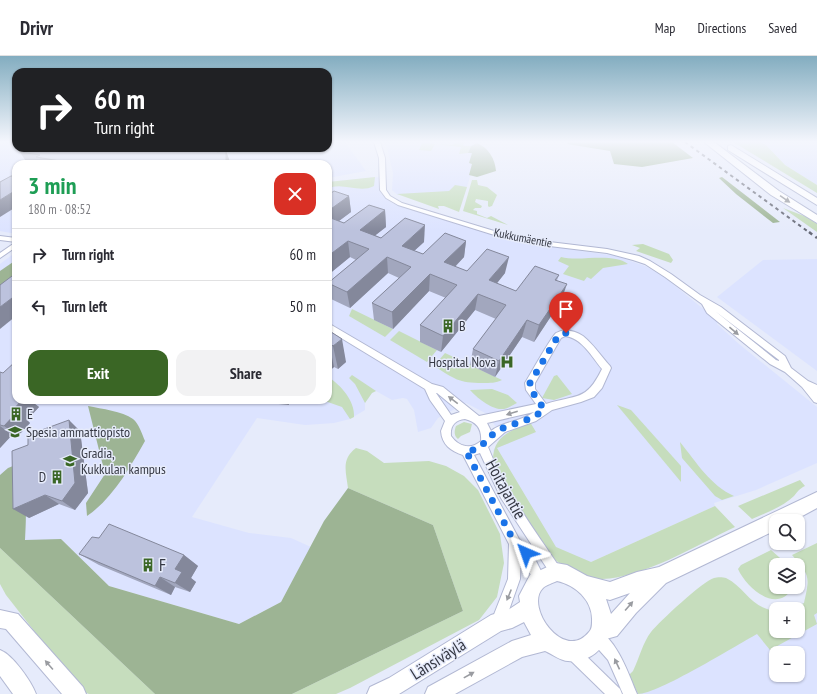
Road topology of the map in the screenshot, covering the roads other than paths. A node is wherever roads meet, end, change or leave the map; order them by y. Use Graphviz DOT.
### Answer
graph roads {
  1 [pos="383,172"];
  2 [pos="747,172"];
  3 [pos="769,172"];
  4 [pos="817,202"];
  5 [pos="817,220"];
  6 [pos="0,237"];
  7 [pos="12,239"];
  8 [pos="12,247"];
  9 [pos="0,256"];
  10 [pos="332,328"];
  11 [pos="805,384"];
  12 [pos="429,388"];
  13 [pos="817,389"];
  14 [pos="817,399"];
  15 [pos="544,409"];
  16 [pos="477,419"];
  17 [pos="450,421"];
  18 [pos="485,443"];
  19 [pos="466,451"];
  20 [pos="817,500"];
  21 [pos="790,514"];
  22 [pos="769,524"];
  23 [pos="515,543"];
  24 [pos="556,572"];
  25 [pos="660,576"];
  26 [pos="539,579"];
  27 [pos="585,584"];
  28 [pos="528,607"];
  29 [pos="0,619"];
  30 [pos="498,622"];
  31 [pos="599,634"];
  32 [pos="546,641"];
  33 [pos="571,651"];
  34 [pos="0,660"];
  35 [pos="26,694"];
  36 [pos="76,694"];
  37 [pos="377,694"];
  38 [pos="435,694"];
  39 [pos="615,694"];
  40 [pos="630,694"];
  1 -- 11 [label="street, Kukkumäentie"];
  2 -- 5 [label="highway, one-way"];
  3 -- 4 [label="highway"];
  6 -- 7 [label="street"];
  8 -- 9 [label="street"];
  10 -- 12 [label="street"];
  11 -- 13 [label="street, Kukkumäentie"];
  11 -- 14 [label="street, Kukkumäentie"];
  16 -- 12 [label="street, one-way"];
  12 -- 17 [label="street"];
  15 -- 15 [label="street"];
  15 -- 16 [label="street, one-way"];
  15 -- 18 [label="street"];
  16 -- 17 [label="street"];
  16 -- 18 [label="street"];
  17 -- 19 [label="street"];
  18 -- 19 [label="street"];
  18 -- 24 [label="street, Hoitajantie"];
  19 -- 23 [label="street, Hoitajantie"];
  20 -- 21 [label="main road"];
  22 -- 25 [label="main road"];
  23 -- 26 [label="street, Hoitajantie"];
  23 -- 30 [label="street, one-way"];
  24 -- 26 [label="main road"];
  24 -- 27 [label="main road"];
  25 -- 27 [label="main road"];
  31 -- 25 [label="main road, one-way"];
  26 -- 28 [label="main road"];
  27 -- 31 [label="main road"];
  28 -- 30 [label="main road, Länsiväylä"];
  28 -- 32 [label="main road"];
  36 -- 29 [label="main road, one-way"];
  30 -- 37 [label="main road, Länsiväylä"];
  31 -- 33 [label="main road"];
  40 -- 31 [label="street, one-way"];
  32 -- 33 [label="main road"];
  38 -- 32 [label="main road, Länsiväylä, one-way"];
  33 -- 39 [label="street"];
  34 -- 35 [label="main road"];
}
